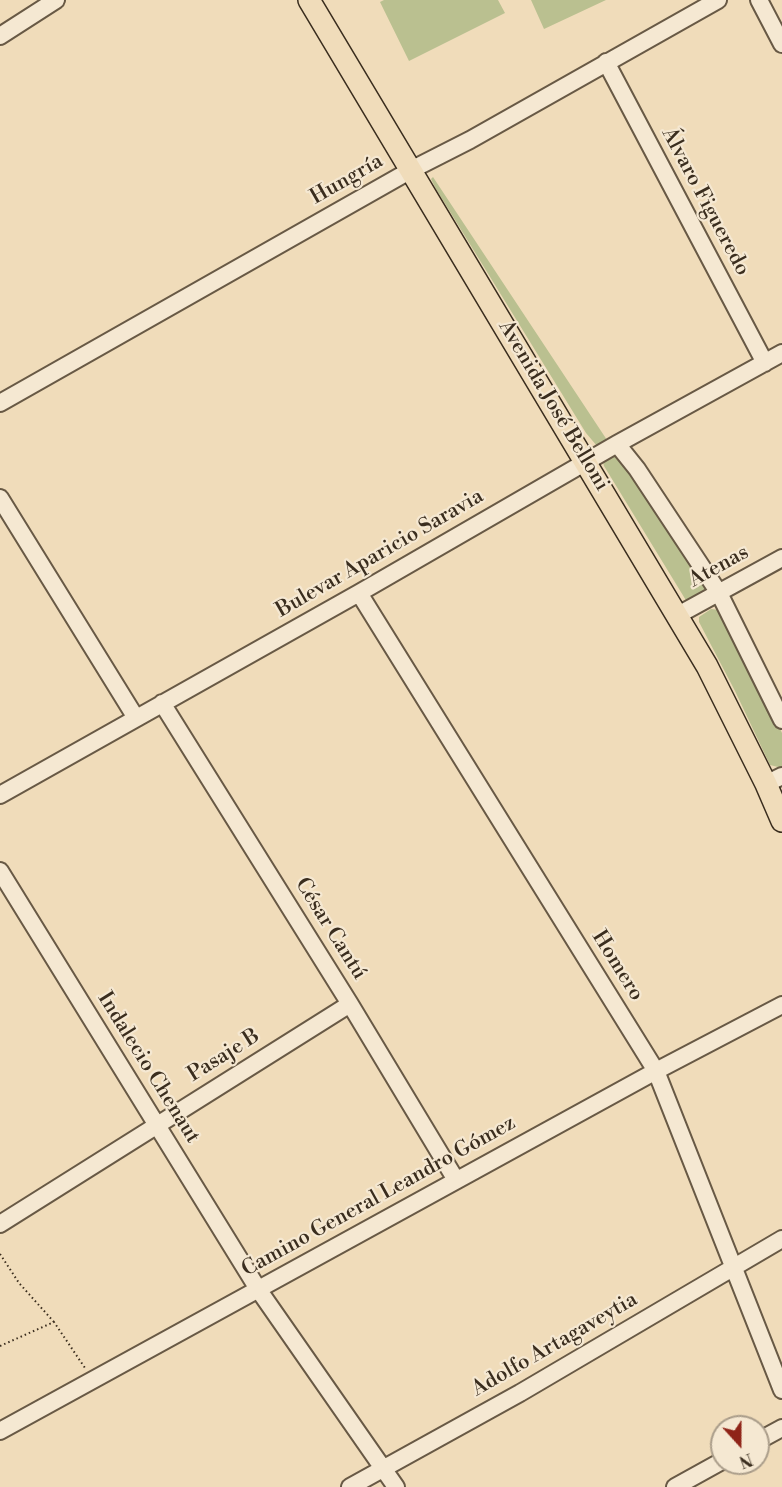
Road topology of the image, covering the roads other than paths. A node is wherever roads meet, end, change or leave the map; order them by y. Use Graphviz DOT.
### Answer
graph roads {
  1 [pos="56,0"];
  2 [pos="309,0"];
  3 [pos="718,0"];
  4 [pos="759,0"];
  5 [pos="0,36"];
  6 [pos="782,44"];
  7 [pos="606,62"];
  8 [pos="411,170"];
  9 [pos="782,353"];
  10 [pos="765,363"];
  11 [pos="0,403"];
  12 [pos="618,444"];
  13 [pos="586,462"];
  14 [pos="0,498"];
  15 [pos="782,558"];
  16 [pos="359,593"];
  17 [pos="718,593"];
  18 [pos="678,615"];
  19 [pos="162,703"];
  20 [pos="136,718"];
  21 [pos="782,720"];
  22 [pos="774,780"];
  23 [pos="0,795"];
  24 [pos="782,820"];
  25 [pos="0,871"];
  26 [pos="350,1004"];
  27 [pos="782,1005"];
  28 [pos="656,1071"];
  29 [pos="157,1125"];
  30 [pos="456,1180"];
  31 [pos="0,1224"];
  32 [pos="782,1239"];
  33 [pos="732,1267"];
  34 [pos="258,1289"];
  35 [pos="782,1390"];
  36 [pos="0,1431"];
  37 [pos="710,1468"];
  38 [pos="384,1470"];
  39 [pos="350,1487"];
  40 [pos="396,1487"];
  41 [pos="675,1487"];
  1 -- 5 [label="street"];
  2 -- 8 [label="main road, Avenida José Belloni"];
  3 -- 7 [label="street, Hungría"];
  4 -- 6 [label="street"];
  7 -- 8 [label="street, Hungría"];
  7 -- 10 [label="street, Álvaro Figueredo"];
  8 -- 11 [label="street, Hungría"];
  8 -- 13 [label="main road, Avenida José Belloni"];
  9 -- 10 [label="street, Bulevar Aparicio Saravia"];
  10 -- 12 [label="street, Bulevar Aparicio Saravia"];
  12 -- 13 [label="street, Bulevar Aparicio Saravia"];
  12 -- 17 [label="street, Avenida José Belloni"];
  13 -- 16 [label="street, Bulevar Aparicio Saravia"];
  13 -- 18 [label="main road, Avenida José Belloni"];
  14 -- 20 [label="street"];
  15 -- 17 [label="street, Atenas"];
  16 -- 19 [label="street, Bulevar Aparicio Saravia"];
  16 -- 28 [label="street, Homero"];
  17 -- 18 [label="street, Atenas"];
  17 -- 21 [label="street, Avenida José Belloni"];
  18 -- 22 [label="main road, Avenida José Belloni"];
  19 -- 20 [label="street, Bulevar Aparicio Saravia"];
  19 -- 26 [label="street, César Cantú"];
  20 -- 23 [label="street, Bulevar Aparicio Saravia"];
  22 -- 24 [label="main road, Avenida José Belloni"];
  25 -- 29 [label="street, Indalecio Chenaut"];
  26 -- 29 [label="street, Pasaje B"];
  26 -- 30 [label="street, César Cantú"];
  27 -- 28 [label="street, Camino General Leandro Gómez"];
  28 -- 30 [label="street, Camino General Leandro Gómez"];
  28 -- 33 [label="street, Homero"];
  29 -- 31 [label="street, Pasaje B"];
  29 -- 34 [label="street, Indalecio Chenaut"];
  30 -- 34 [label="street, Camino General Leandro Gómez"];
  32 -- 33 [label="street, Adolfo Artagaveytia"];
  33 -- 35 [label="street, Homero"];
  33 -- 38 [label="street, Adolfo Artagaveytia"];
  34 -- 36 [label="street, Camino General Leandro Gómez"];
  34 -- 38 [label="street, Indalecio Chenaut"];
  37 -- 41 [label="street"];
  38 -- 39 [label="street, Adolfo Artagaveytia"];
  38 -- 40 [label="street, Indalecio Chenaut"];
}
